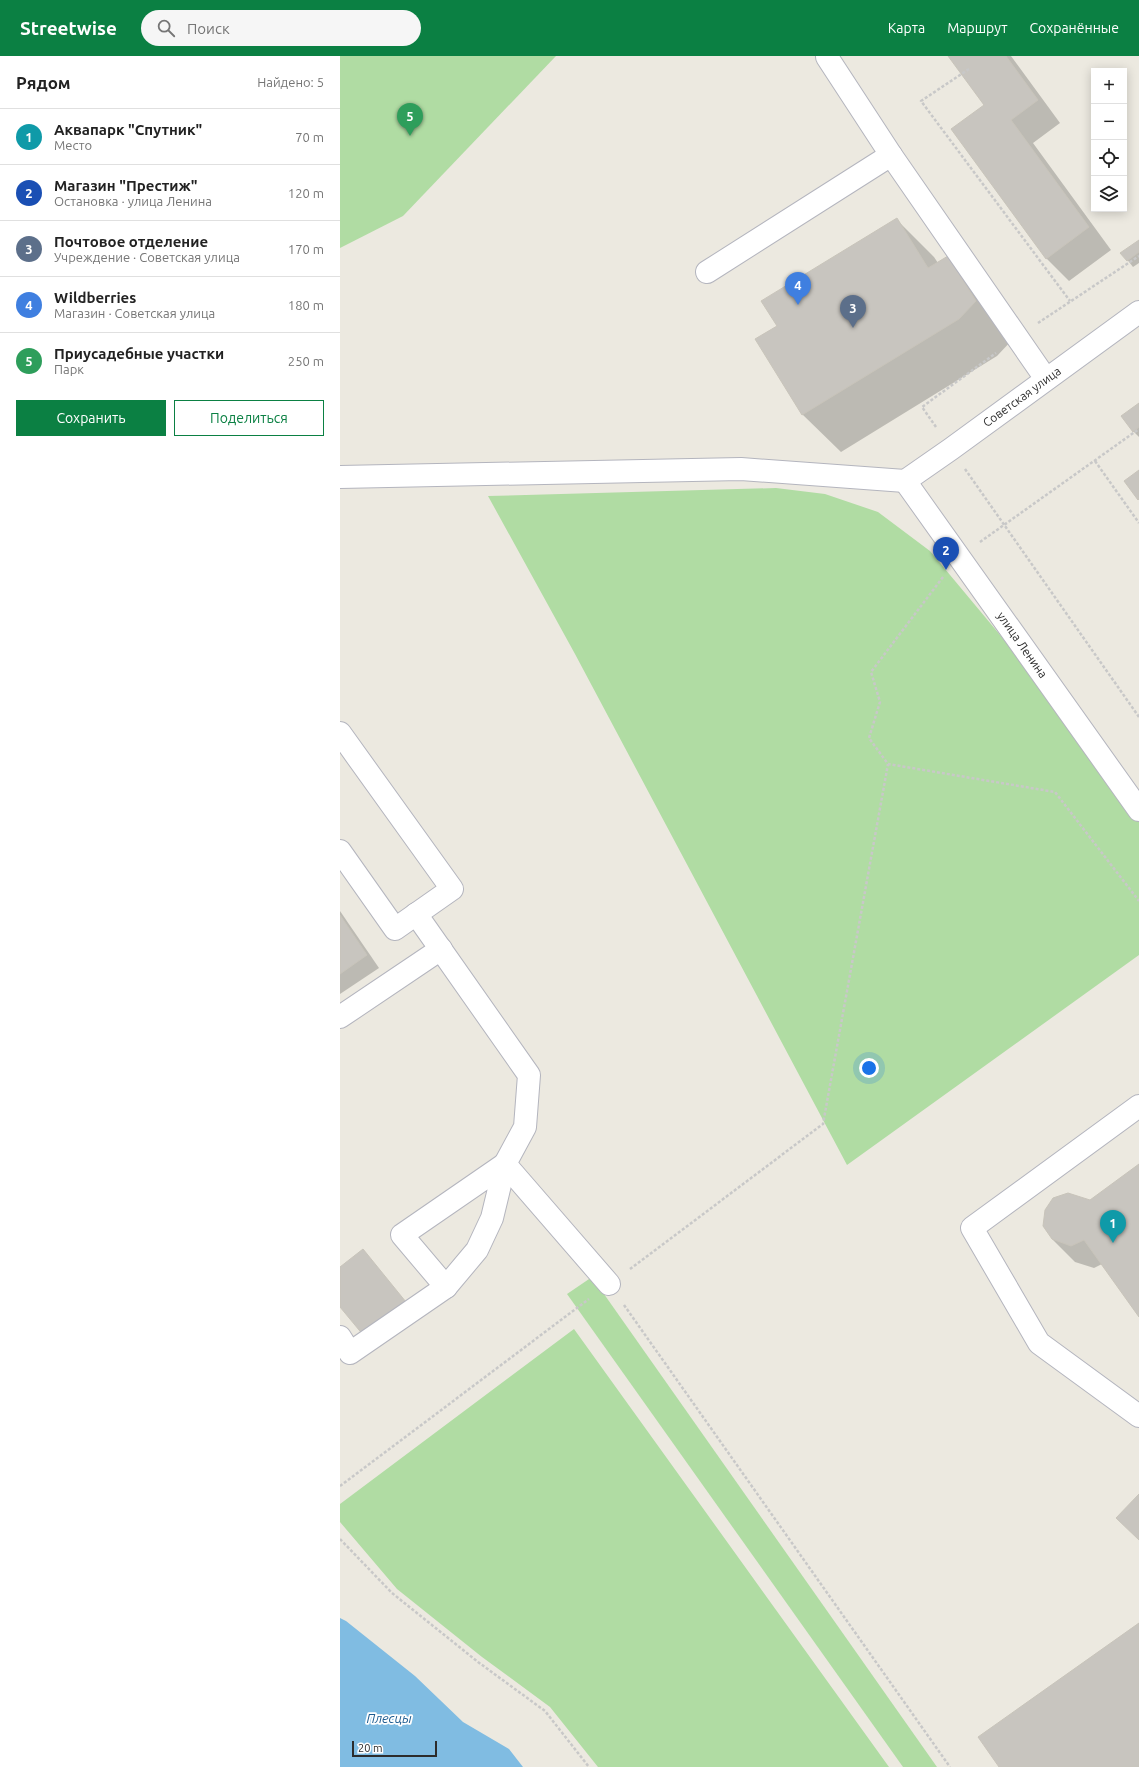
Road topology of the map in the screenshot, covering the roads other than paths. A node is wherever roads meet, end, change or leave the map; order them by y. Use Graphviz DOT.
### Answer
graph roads {
  1 [pos="828,56"];
  2 [pos="891,155"];
  3 [pos="707,272"];
  4 [pos="1139,312"];
  5 [pos="1046,379"];
  6 [pos="340,477"];
  7 [pos="904,481"];
  8 [pos="340,733"];
  9 [pos="1139,810"];
  10 [pos="340,851"];
  11 [pos="416,914"];
  12 [pos="441,949"];
  13 [pos="340,1017"];
  14 [pos="1139,1106"];
  15 [pos="505,1164"];
  16 [pos="609,1284"];
  17 [pos="446,1286"];
  18 [pos="340,1337"];
  19 [pos="1139,1416"];
  1 -- 2 [label="street"];
  2 -- 3 [label="street"];
  2 -- 5 [label="street"];
  4 -- 5 [label="street, Советская улица"];
  5 -- 7 [label="street, Советская улица"];
  6 -- 7 [label="street"];
  7 -- 9 [label="street, улица Ленина"];
  8 -- 11 [label="street"];
  10 -- 11 [label="street"];
  11 -- 12 [label="street"];
  12 -- 13 [label="street"];
  12 -- 15 [label="street"];
  14 -- 19 [label="street"];
  15 -- 16 [label="street"];
  15 -- 17 [label="street"];
  15 -- 17 [label="street"];
  17 -- 18 [label="street"];
}
